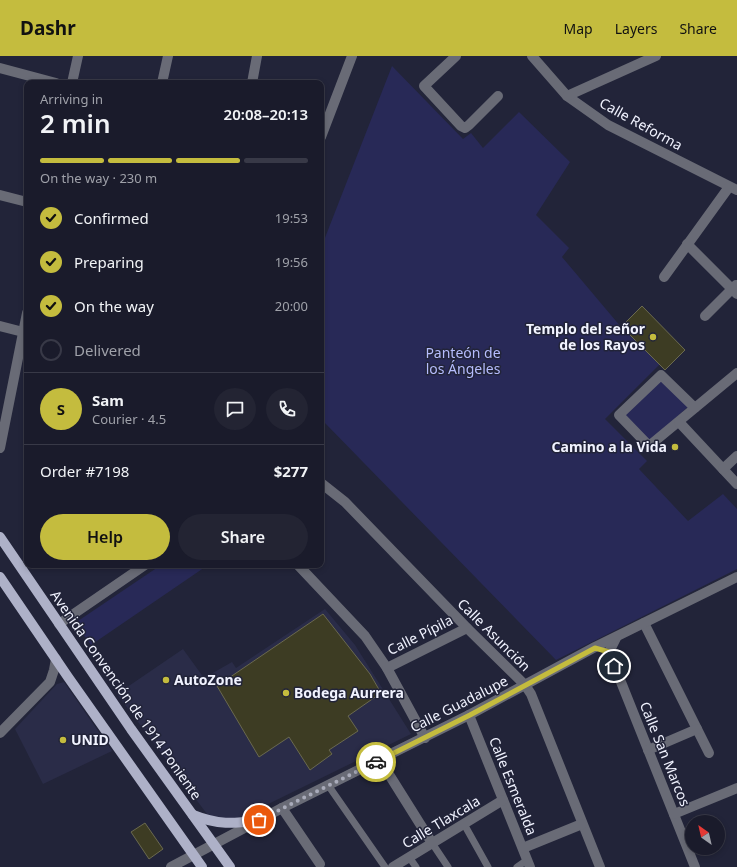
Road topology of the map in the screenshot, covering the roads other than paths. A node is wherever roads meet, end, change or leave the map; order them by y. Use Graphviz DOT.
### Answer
graph roads {
  1 [pos="78,56"];
  2 [pos="168,56"];
  3 [pos="257,56"];
  4 [pos="352,56"];
  5 [pos="532,56"];
  6 [pos="656,56"];
  7 [pos="454,57"];
  8 [pos="0,68"];
  9 [pos="45,80"];
  10 [pos="73,80"];
  11 [pos="163,80"];
  12 [pos="253,80"];
  13 [pos="498,96"];
  14 [pos="567,96"];
  15 [pos="324,129"];
  16 [pos="733,188"];
  17 [pos="0,195"];
  18 [pos="24,201"];
  19 [pos="687,244"];
  20 [pos="664,277"];
  21 [pos="736,289"];
  22 [pos="705,316"];
  23 [pos="0,326"];
  24 [pos="24,333"];
  25 [pos="24,338"];
  26 [pos="737,373"];
  27 [pos="695,408"];
  28 [pos="680,422"];
  29 [pos="0,448"];
  30 [pos="737,456"];
  31 [pos="723,469"];
  32 [pos="737,484"];
  33 [pos="324,485"];
  34 [pos="0,537"];
  35 [pos="141,568"];
  36 [pos="301,568"];
  37 [pos="737,576"];
  38 [pos="0,577"];
  39 [pos="644,623"];
  40 [pos="59,624"];
  41 [pos="467,628"];
  42 [pos="616,638"];
  43 [pos="595,648"];
  44 [pos="609,652"];
  45 [pos="56,659"];
  46 [pos="387,668"];
  47 [pos="68,677"];
  48 [pos="50,682"];
  49 [pos="525,685"];
  50 [pos="470,715"];
  51 [pos="697,729"];
  52 [pos="0,733"];
  53 [pos="426,738"];
  54 [pos="648,750"];
  55 [pos="709,753"];
  56 [pos="380,760"];
  57 [pos="328,785"];
  58 [pos="737,788"];
  59 [pos="503,800"];
  60 [pos="282,808"];
  61 [pos="191,814"];
  62 [pos="674,814"];
  63 [pos="259,820"];
  64 [pos="464,824"];
  65 [pos="582,824"];
  66 [pos="432,843"];
  67 [pos="214,844"];
  68 [pos="522,848"];
  69 [pos="194,855"];
  70 [pos="410,857"];
  71 [pos="320,864"];
  72 [pos="529,864"];
  73 [pos="171,867"];
  74 [pos="202,867"];
  75 [pos="230,867"];
  76 [pos="385,867"];
  77 [pos="393,867"];
  78 [pos="416,867"];
  79 [pos="448,867"];
  80 [pos="488,867"];
  81 [pos="517,867"];
  82 [pos="600,867"];
  83 [pos="695,867"];
  1 -- 10 [label="street"];
  2 -- 11 [label="street"];
  3 -- 12 [label="street"];
  4 -- 15 [label="street"];
  5 -- 14 [label="street, Calle Reforma"];
  6 -- 14 [label="street"];
  7 -- 13 [label="street"];
  8 -- 9 [label="street"];
  14 -- 16 [label="street, Calle Reforma"];
  16 -- 19 [label="street, Calle Reforma"];
  17 -- 18 [label="street"];
  19 -- 20 [label="street, Calle Reforma"];
  19 -- 21 [label="street"];
  21 -- 22 [label="street"];
  23 -- 24 [label="street"];
  25 -- 29 [label="street"];
  26 -- 27 [label="street"];
  27 -- 28 [label="street"];
  27 -- 28 [label="street"];
  28 -- 31 [label="street"];
  30 -- 31 [label="street"];
  31 -- 32 [label="street"];
  33 -- 41 [label="street, Calle Asunción"];
  34 -- 40 [label="main road, Avenida Convención de 1914 Poniente"];
  35 -- 40 [label="street"];
  36 -- 46 [label="street"];
  37 -- 39 [label="street, Calle Guadalupe"];
  38 -- 45 [label="main road"];
  39 -- 42 [label="street, Calle Guadalupe"];
  39 -- 51 [label="street"];
  40 -- 61 [label="main road, Avenida Convención de 1914 Poniente"];
  41 -- 46 [label="street, Calle Pípila"];
  41 -- 49 [label="street, Calle Asunción"];
  42 -- 43 [label="street, Calle Guadalupe"];
  42 -- 44 [label="street"];
  43 -- 44 [label="street"];
  43 -- 49 [label="street, Calle Guadalupe"];
  44 -- 54 [label="street, Calle San Marcos"];
  45 -- 47 [label="main road"];
  45 -- 48 [label="street"];
  46 -- 53 [label="street"];
  47 -- 48 [label="street"];
  47 -- 69 [label="main road"];
  48 -- 52 [label="street"];
  49 -- 50 [label="street, Calle Guadalupe"];
  49 -- 65 [label="street, Calle Asunción"];
  50 -- 53 [label="street, Calle Guadalupe"];
  50 -- 59 [label="street, Calle Esmeralda"];
  51 -- 54 [label="street"];
  51 -- 55 [label="street"];
  53 -- 56 [label="street, Calle Guadalupe"];
  54 -- 62 [label="street, Calle San Marcos"];
  56 -- 57 [label="street, Calle Guadalupe"];
  56 -- 66 [label="street"];
  57 -- 60 [label="street, Calle Guadalupe"];
  57 -- 76 [label="street"];
  58 -- 62 [label="street"];
  59 -- 64 [label="street, Calle Tlaxcala"];
  59 -- 68 [label="street, Calle Esmeralda"];
  60 -- 63 [label="street, Calle Guadalupe"];
  60 -- 71 [label="street"];
  61 -- 63 [label="main road"];
  61 -- 67 [label="main road, Avenida Convención de 1914 Poniente"];
  62 -- 83 [label="street, Calle San Marcos"];
  63 -- 67 [label="street, Calle Guadalupe"];
  64 -- 66 [label="street, Calle Tlaxcala"];
  64 -- 80 [label="street"];
  65 -- 68 [label="street"];
  65 -- 82 [label="street, Calle Asunción"];
  66 -- 70 [label="street, Calle Tlaxcala"];
  66 -- 79 [label="street"];
  67 -- 69 [label="street, Calle Guadalupe"];
  67 -- 75 [label="main road, Avenida Convención de 1914 Poniente"];
  68 -- 72 [label="street, Calle Esmeralda"];
  69 -- 73 [label="street, Calle Guadalupe"];
  69 -- 74 [label="main road"];
  70 -- 77 [label="street, Calle Tlaxcala"];
  70 -- 78 [label="street"];
  72 -- 81 [label="street"];
}
